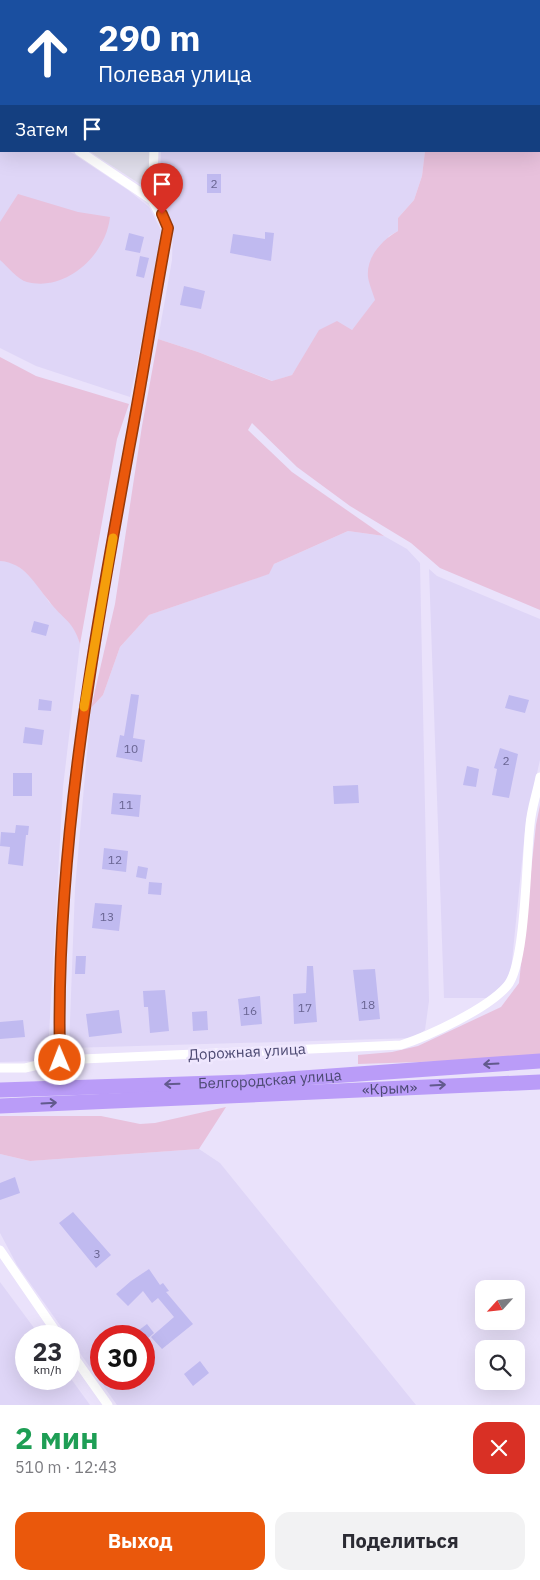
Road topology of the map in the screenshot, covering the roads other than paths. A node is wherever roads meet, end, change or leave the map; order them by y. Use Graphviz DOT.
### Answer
graph roads {
  1 [pos="80,152"];
  2 [pos="154,152"];
  3 [pos="152,200"];
  4 [pos="540,777"];
  5 [pos="60,1060"];
  6 [pos="540,1061"];
  7 [pos="0,1068"];
  8 [pos="540,1082"];
  9 [pos="62,1088"];
  10 [pos="0,1090"];
  11 [pos="0,1106"];
  12 [pos="0,1250"];
  13 [pos="51,1325"];
  14 [pos="80,1366"];
  15 [pos="108,1405"];
  1 -- 3 [label="street"];
  2 -- 3 [label="street"];
  3 -- 5 [label="street"];
  4 -- 5 [label="street, Дорожная улица"];
  5 -- 7 [label="street, Дорожная улица"];
  5 -- 9 [label="street"];
  6 -- 9 [label="main road, Белгородская улица, one-way"];
  11 -- 8 [label="main road, «Крым», one-way"];
  9 -- 10 [label="main road, Белгородская улица"];
  12 -- 13 [label="street"];
  14 -- 15 [label="street"];
}
